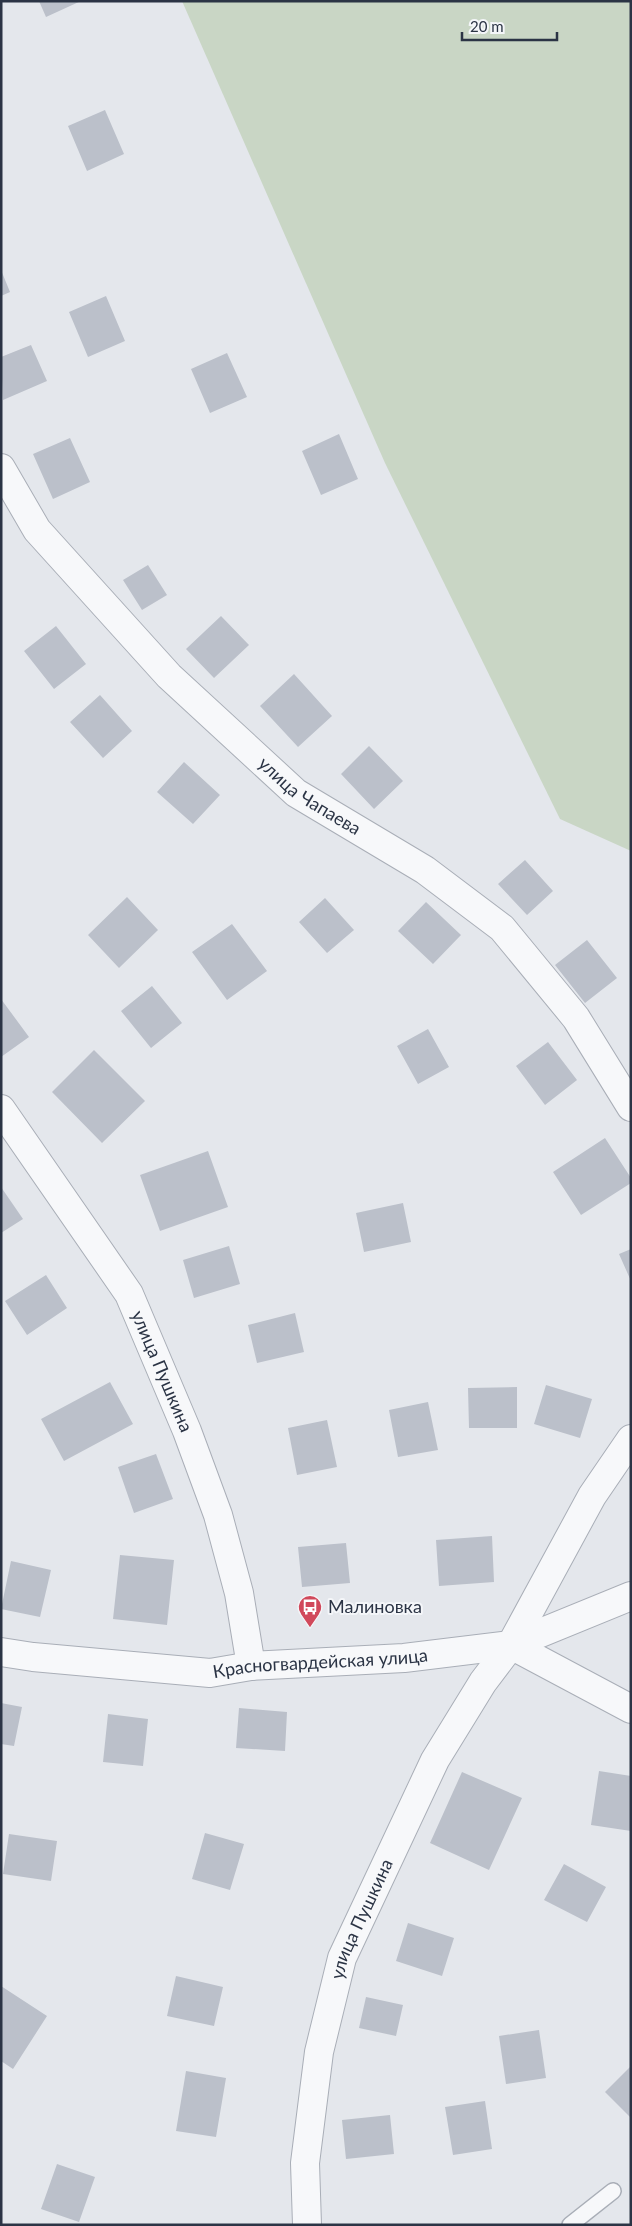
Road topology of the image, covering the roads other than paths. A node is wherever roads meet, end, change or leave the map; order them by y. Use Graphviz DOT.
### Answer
graph roads {
  1 [pos="1,468"];
  2 [pos="631,1107"];
  3 [pos="1,1109"];
  4 [pos="631,1439"];
  5 [pos="631,1596"];
  6 [pos="510,1645"];
  7 [pos="1,1652"];
  8 [pos="251,1666"];
  9 [pos="631,1709"];
  10 [pos="613,2191"];
  11 [pos="307,2225"];
  12 [pos="570,2225"];
  1 -- 2 [label="street, улица Чапаева"];
  3 -- 8 [label="street, улица Пушкина"];
  4 -- 6 [label="street, улица Пушкина"];
  5 -- 6 [label="street, Красногвардейская улица"];
  6 -- 8 [label="street, Красногвардейская улица"];
  6 -- 9 [label="street"];
  6 -- 11 [label="street, улица Пушкина"];
  7 -- 8 [label="street, Красногвардейская улица"];
  10 -- 12 [label="lane"];
}
